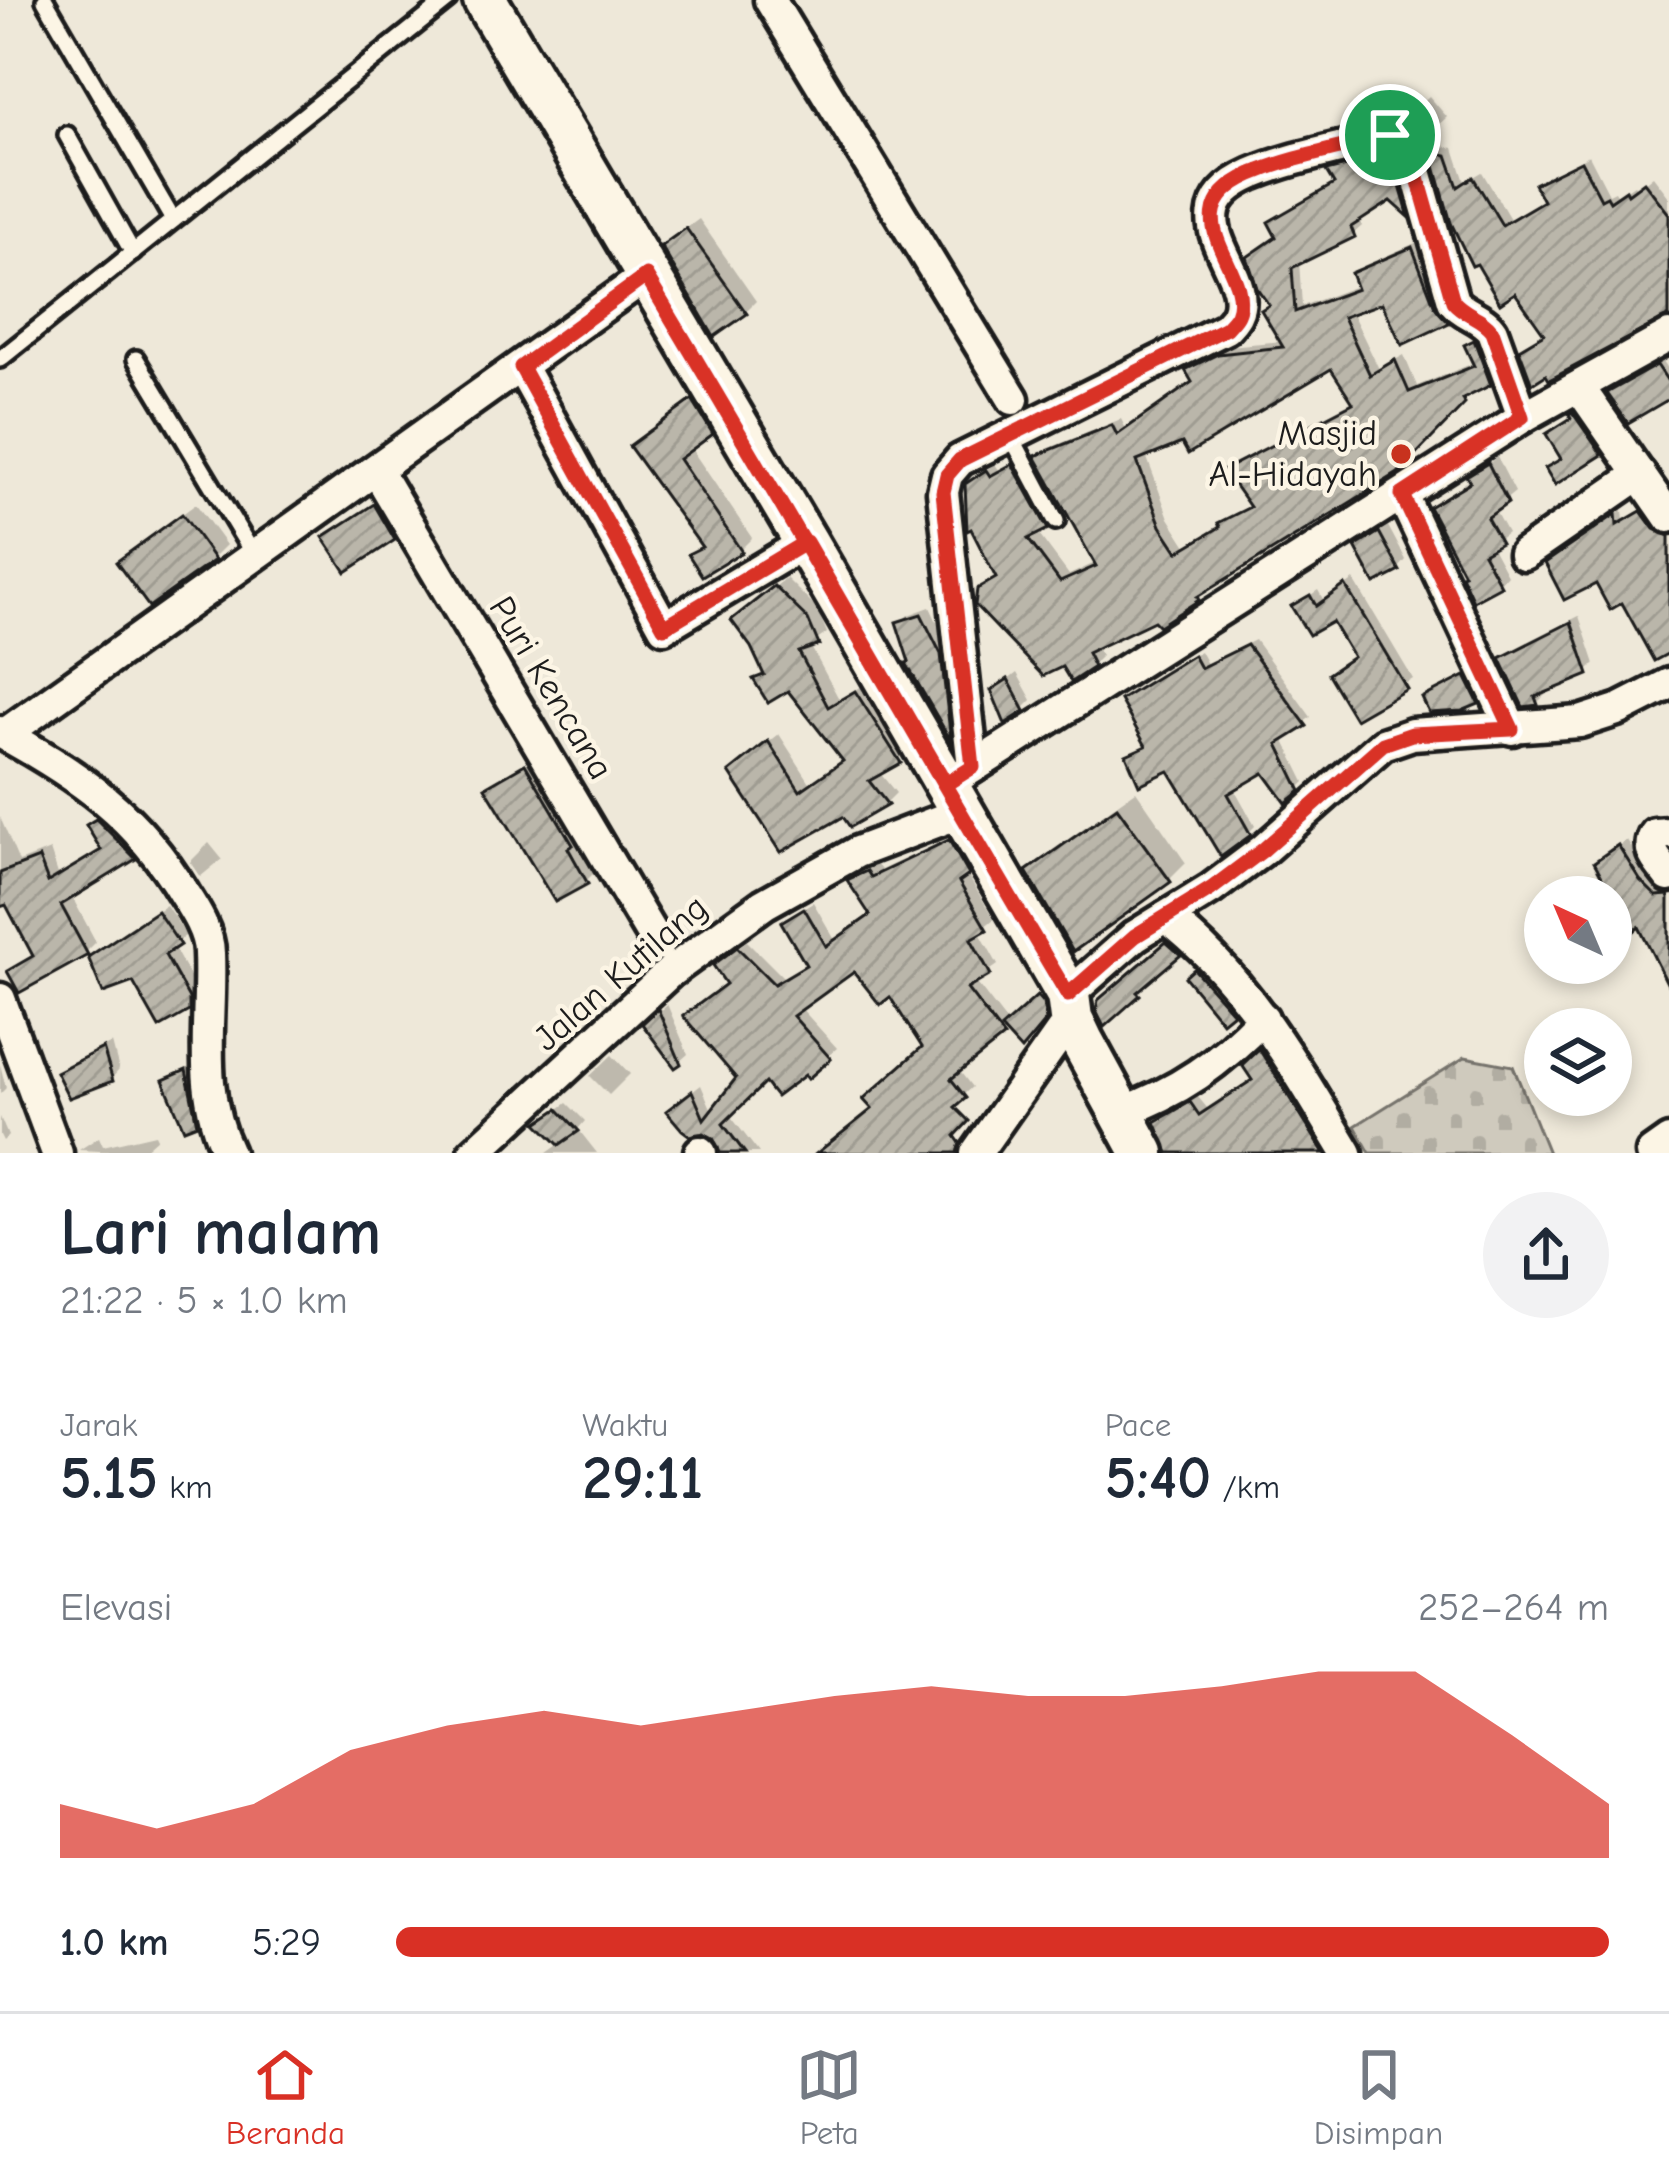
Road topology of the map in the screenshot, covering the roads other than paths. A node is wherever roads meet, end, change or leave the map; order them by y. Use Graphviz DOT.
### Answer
graph roads {
  1 [pos="45,0"];
  2 [pos="448,0"];
  3 [pos="484,0"];
  4 [pos="770,0"];
  5 [pos="67,135"];
  6 [pos="173,220"];
  7 [pos="133,253"];
  8 [pos="646,276"];
  9 [pos="1669,336"];
  10 [pos="0,359"];
  11 [pos="136,359"];
  12 [pos="521,367"];
  13 [pos="1579,387"];
  14 [pos="1012,399"];
  15 [pos="1522,417"];
  16 [pos="1010,434"];
  17 [pos="377,471"];
  18 [pos="1640,475"];
  19 [pos="1402,495"];
  20 [pos="1669,517"];
  21 [pos="1056,521"];
  22 [pos="806,542"];
  23 [pos="1524,554"];
  24 [pos="255,556"];
  25 [pos="1669,684"];
  26 [pos="1512,729"];
  27 [pos="3,733"];
  28 [pos="960,788"];
  29 [pos="1669,833"];
  30 [pos="1669,876"];
  31 [pos="1181,928"];
  32 [pos="658,945"];
  33 [pos="0,999"];
  34 [pos="1263,1018"];
  35 [pos="1079,1031"];
  36 [pos="1120,1113"];
  37 [pos="1669,1141"];
  38 [pos="57,1153"];
  39 [pos="228,1153"];
  40 [pos="474,1153"];
  41 [pos="976,1153"];
  42 [pos="1143,1153"];
  43 [pos="1348,1153"];
  44 [pos="1652,1153"];
  1 -- 6 [label="lane"];
  2 -- 6 [label="lane"];
  3 -- 8 [label="main road"];
  4 -- 14 [label="street"];
  5 -- 7 [label="lane"];
  6 -- 7 [label="lane"];
  7 -- 10 [label="lane"];
  8 -- 12 [label="street"];
  8 -- 22 [label="main road"];
  9 -- 13 [label="street, Jalan Kutilang"];
  11 -- 24 [label="lane"];
  12 -- 17 [label="street"];
  12 -- 22 [label="street"];
  13 -- 15 [label="street, Jalan Kutilang"];
  13 -- 18 [label="street"];
  15 -- 16 [label="street"];
  15 -- 19 [label="street, Jalan Kutilang"];
  16 -- 21 [label="lane"];
  16 -- 28 [label="street"];
  17 -- 24 [label="street"];
  17 -- 32 [label="street, Puri Kencana"];
  18 -- 20 [label="street"];
  18 -- 23 [label="street"];
  19 -- 26 [label="street"];
  19 -- 28 [label="street, Jalan Kutilang"];
  22 -- 28 [label="main road"];
  24 -- 27 [label="street"];
  25 -- 26 [label="street"];
  26 -- 31 [label="street"];
  27 -- 39 [label="street"];
  28 -- 35 [label="main road"];
  28 -- 40 [label="street, Jalan Kutilang"];
  29 -- 30 [label="street"];
  31 -- 34 [label="street"];
  31 -- 35 [label="street"];
  33 -- 38 [label="street"];
  34 -- 36 [label="street"];
  34 -- 43 [label="street"];
  35 -- 36 [label="main road"];
  35 -- 41 [label="street"];
  36 -- 42 [label="main road"];
  37 -- 44 [label="street"];
}
